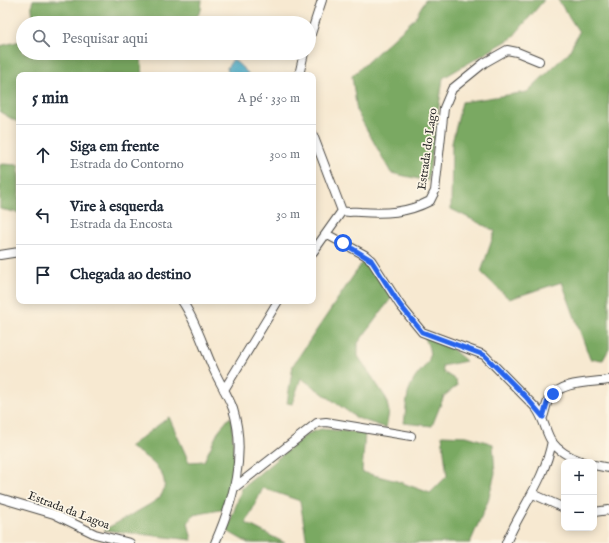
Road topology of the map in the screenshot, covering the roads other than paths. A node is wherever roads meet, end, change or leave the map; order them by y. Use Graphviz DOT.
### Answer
graph roads {
  1 [pos="322,0"];
  2 [pos="316,18"];
  3 [pos="302,60"];
  4 [pos="539,61"];
  5 [pos="300,72"];
  6 [pos="316,142"];
  7 [pos="342,211"];
  8 [pos="326,234"];
  9 [pos="316,248"];
  10 [pos="16,252"];
  11 [pos="0,255"];
  12 [pos="183,304"];
  13 [pos="276,304"];
  14 [pos="609,380"];
  15 [pos="224,390"];
  16 [pos="543,417"];
  17 [pos="411,436"];
  18 [pos="552,441"];
  19 [pos="577,459"];
  20 [pos="597,466"];
  21 [pos="609,468"];
  22 [pos="234,488"];
  23 [pos="533,494"];
  24 [pos="0,498"];
  25 [pos="561,507"];
  26 [pos="609,510"];
  27 [pos="597,512"];
  28 [pos="130,543"];
  29 [pos="215,543"];
  30 [pos="506,543"];
  1 -- 2 [label="street"];
  3 -- 5 [label="street"];
  4 -- 7 [label="street, Estrada do Lago"];
  6 -- 7 [label="street"];
  7 -- 8 [label="street"];
  8 -- 9 [label="street"];
  8 -- 16 [label="street"];
  10 -- 11 [label="street"];
  12 -- 15 [label="street"];
  13 -- 15 [label="street"];
  14 -- 16 [label="street"];
  15 -- 22 [label="street"];
  16 -- 18 [label="street"];
  17 -- 22 [label="street"];
  18 -- 19 [label="street"];
  18 -- 23 [label="street"];
  20 -- 21 [label="street"];
  22 -- 29 [label="street"];
  23 -- 25 [label="street"];
  23 -- 30 [label="street"];
  24 -- 28 [label="street, Estrada da Lagoa"];
  26 -- 27 [label="street"];
}
